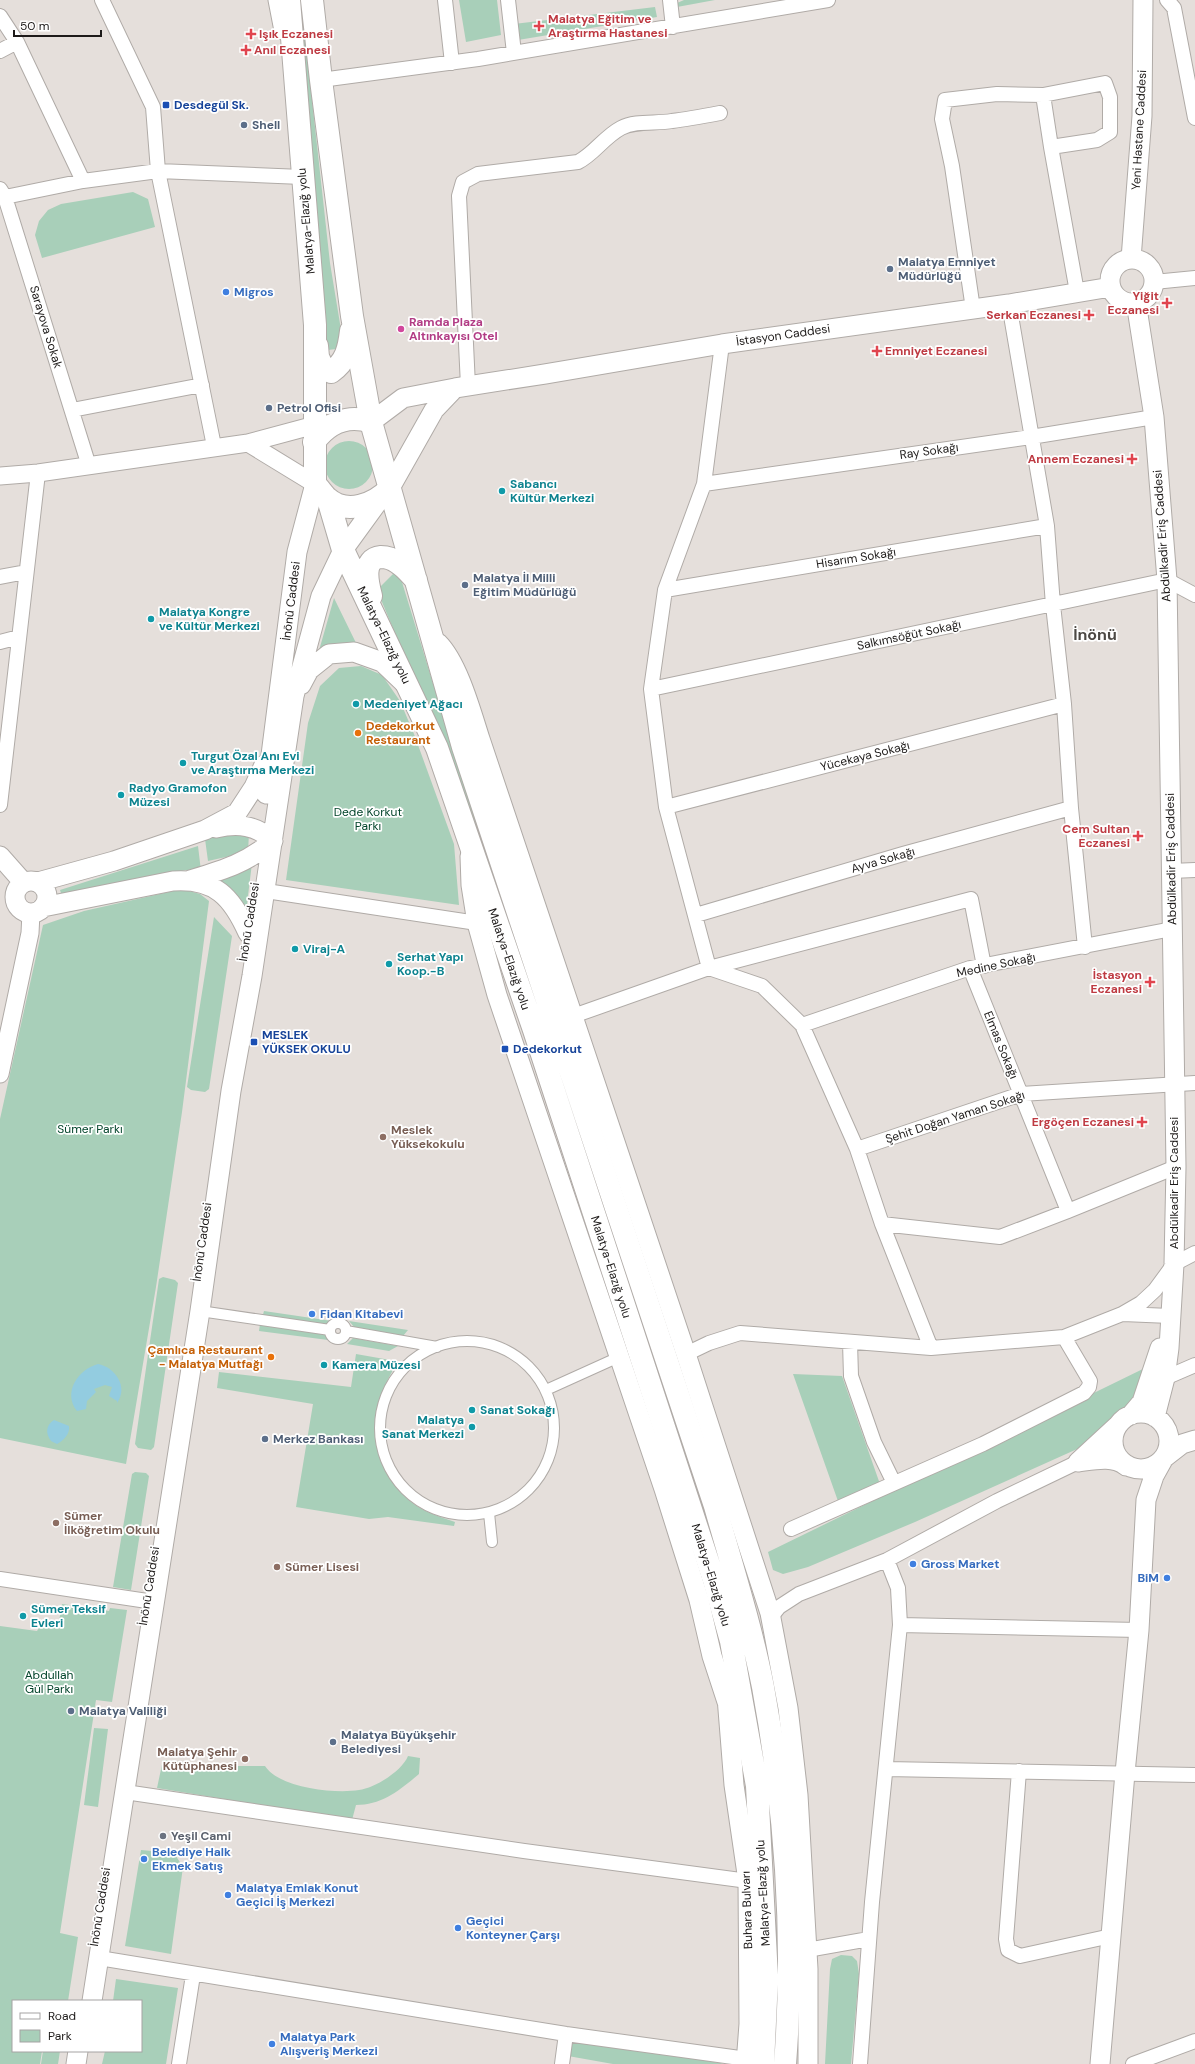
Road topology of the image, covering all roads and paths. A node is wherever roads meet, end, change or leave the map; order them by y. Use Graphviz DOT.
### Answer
graph roads {
  1 [pos="102,0"];
  2 [pos="277,0"];
  3 [pos="289,0"];
  4 [pos="312,0"];
  5 [pos="322,0"];
  6 [pos="445,0"];
  7 [pos="508,0"];
  8 [pos="670,0"];
  9 [pos="828,0"];
  10 [pos="1143,0"];
  11 [pos="1167,0"];
  12 [pos="0,16"];
  13 [pos="673,27"];
  14 [pos="17,42"];
  15 [pos="0,51"];
  16 [pos="514,53"];
  17 [pos="452,63"];
  18 [pos="320,71"];
  19 [pos="295,87"];
  20 [pos="1043,95"];
  21 [pos="720,113"];
  22 [pos="1195,118"];
  23 [pos="1051,147"];
  24 [pos="158,171"];
  25 [pos="302,177"];
  26 [pos="83,181"];
  27 [pos="2,193"];
  28 [pos="1131,259"];
  29 [pos="1195,278"];
  30 [pos="1154,282"];
  31 [pos="1111,287"];
  32 [pos="1077,292"];
  33 [pos="1136,302"];
  34 [pos="1008,304"];
  35 [pos="973,309"];
  36 [pos="352,316"];
  37 [pos="314,325"];
  38 [pos="722,344"];
  39 [pos="202,385"];
  40 [pos="461,387"];
  41 [pos="72,410"];
  42 [pos="1154,417"];
  43 [pos="372,422"];
  44 [pos="321,430"];
  45 [pos="1031,437"];
  46 [pos="248,443"];
  47 [pos="214,446"];
  48 [pos="89,466"];
  49 [pos="38,473"];
  50 [pos="0,476"];
  51 [pos="704,484"];
  52 [pos="322,491"];
  53 [pos="385,493"];
  54 [pos="1047,526"];
  55 [pos="343,550"];
  56 [pos="26,572"];
  57 [pos="0,577"];
  58 [pos="416,580"];
  59 [pos="1167,580"];
  60 [pos="665,590"];
  61 [pos="1195,595"];
  62 [pos="1053,605"];
  63 [pos="374,616"];
  64 [pos="431,636"];
  65 [pos="19,637"];
  66 [pos="0,642"];
  67 [pos="411,688"];
  68 [pos="651,689"];
  69 [pos="294,696"];
  70 [pos="1064,704"];
  71 [pos="273,743"];
  72 [pos="0,805"];
  73 [pos="666,807"];
  74 [pos="1071,808"];
  75 [pos="206,830"];
  76 [pos="264,842"];
  77 [pos="470,845"];
  78 [pos="0,856"];
  79 [pos="1195,870"];
  80 [pos="1171,871"];
  81 [pos="190,880"];
  82 [pos="31,882"];
  83 [pos="266,891"];
  84 [pos="7,903"];
  85 [pos="37,910"];
  86 [pos="696,914"];
  87 [pos="477,923"];
  88 [pos="1172,929"];
  89 [pos="248,933"];
  90 [pos="1086,947"];
  91 [pos="984,966"];
  92 [pos="709,968"];
  93 [pos="970,968"];
  94 [pos="573,1016"];
  95 [pos="802,1025"];
  96 [pos="0,1074"];
  97 [pos="1174,1083"];
  98 [pos="1195,1083"];
  99 [pos="1021,1094"];
  100 [pos="857,1149"];
  101 [pos="1176,1166"];
  102 [pos="1068,1211"];
  103 [pos="882,1224"];
  104 [pos="1195,1253"];
  105 [pos="1174,1264"];
  106 [pos="200,1311"];
  107 [pos="1122,1314"];
  108 [pos="1170,1316"];
  109 [pos="1064,1337"];
  110 [pos="850,1342"];
  111 [pos="437,1347"];
  112 [pos="931,1348"];
  113 [pos="686,1354"];
  114 [pos="619,1357"];
  115 [pos="1195,1365"];
  116 [pos="1165,1378"];
  117 [pos="546,1390"];
  118 [pos="1132,1414"];
  119 [pos="1159,1420"];
  120 [pos="1117,1426"];
  121 [pos="1195,1436"];
  122 [pos="1195,1440"];
  123 [pos="1164,1458"];
  124 [pos="1078,1462"];
  125 [pos="1121,1462"];
  126 [pos="894,1483"];
  127 [pos="1146,1500"];
  128 [pos="489,1513"];
  129 [pos="791,1529"];
  130 [pos="492,1542"];
  131 [pos="887,1560"];
  132 [pos="0,1579"];
  133 [pos="714,1580"];
  134 [pos="150,1602"];
  135 [pos="771,1618"];
  136 [pos="900,1624"];
  137 [pos="1139,1630"];
  138 [pos="729,1708"];
  139 [pos="886,1769"];
  140 [pos="1019,1771"];
  141 [pos="1125,1773"];
  142 [pos="1195,1775"];
  143 [pos="125,1792"];
  144 [pos="748,1881"];
  145 [pos="1111,1936"];
  146 [pos="869,1939"];
  147 [pos="807,1950"];
  148 [pos="99,1958"];
  149 [pos="193,1975"];
  150 [pos="85,2000"];
  151 [pos="92,2000"];
  152 [pos="566,2034"];
  153 [pos="1195,2041"];
  154 [pos="78,2052"];
  155 [pos="85,2052"];
  156 [pos="752,2062"];
  157 [pos="76,2064"];
  158 [pos="83,2064"];
  159 [pos="179,2064"];
  160 [pos="562,2064"];
  161 [pos="785,2064"];
  162 [pos="808,2064"];
  163 [pos="860,2064"];
  164 [pos="1100,2064"];
  165 [pos="1133,2064"];
  1 -- 24 [label="street"];
  2 -- 19 [label="street"];
  3 -- 19 [label="highway, Malatya-Elazığ yolu"];
  4 -- 18 [label="highway"];
  5 -- 18 [label="street"];
  6 -- 17 [label="street"];
  7 -- 16 [label="street"];
  8 -- 13 [label="street"];
  9 -- 13 [label="street"];
  10 -- 28 [label="main road, Yeni Hastane Caddesi"];
  11 -- 22 [label="street"];
  12 -- 14 [label="street"];
  13 -- 16 [label="street"];
  14 -- 15 [label="street"];
  14 -- 26 [label="street"];
  16 -- 17 [label="street"];
  17 -- 18 [label="street"];
  18 -- 36 [label="highway"];
  19 -- 25 [label="highway, Malatya-Elazığ yolu"];
  20 -- 23 [label="street"];
  20 -- 23 [label="street"];
  20 -- 35 [label="street"];
  21 -- 40 [label="street"];
  23 -- 32 [label="street"];
  24 -- 25 [label="street"];
  24 -- 26 [label="street"];
  24 -- 39 [label="street"];
  25 -- 37 [label="highway, Malatya-Elazığ yolu"];
  26 -- 27 [label="street"];
  27 -- 41 [label="street, Sarayova Sokak"];
  28 -- 30 [label="main road"];
  28 -- 31 [label="main road"];
  29 -- 30 [label="street"];
  30 -- 33 [label="main road"];
  31 -- 32 [label="main road, İstasyon Caddesi"];
  31 -- 33 [label="main road"];
  32 -- 34 [label="main road, İstasyon Caddesi"];
  33 -- 42 [label="main road, Abdülkadir Eriş Caddesi"];
  34 -- 35 [label="main road, İstasyon Caddesi"];
  34 -- 45 [label="street"];
  35 -- 38 [label="main road, İstasyon Caddesi"];
  36 -- 37 [label="highway"];
  36 -- 43 [label="highway"];
  37 -- 44 [label="highway, Malatya-Elazığ yolu"];
  38 -- 40 [label="main road, İstasyon Caddesi"];
  38 -- 51 [label="street"];
  39 -- 41 [label="street"];
  39 -- 47 [label="street"];
  40 -- 43 [label="main road, İstasyon Caddesi"];
  40 -- 53 [label="main road"];
  41 -- 48 [label="street, Sarayova Sokak"];
  42 -- 45 [label="street, Ray Sokağı"];
  42 -- 59 [label="main road, Abdülkadir Eriş Caddesi"];
  43 -- 44 [label="highway"];
  43 -- 53 [label="highway, Malatya-Elazığ yolu"];
  44 -- 46 [label="street"];
  44 -- 52 [label="highway, Malatya-Elazığ yolu"];
  45 -- 51 [label="street, Ray Sokağı"];
  45 -- 54 [label="street"];
  46 -- 47 [label="street"];
  46 -- 52 [label="street"];
  47 -- 48 [label="street"];
  48 -- 49 [label="street"];
  49 -- 50 [label="street"];
  49 -- 56 [label="street"];
  51 -- 60 [label="street"];
  52 -- 53 [label="highway"];
  52 -- 55 [label="highway, Malatya-Elazığ yolu"];
  52 -- 71 [label="main road, İnönü Caddesi"];
  53 -- 55 [label="main road"];
  53 -- 58 [label="highway, Malatya-Elazığ yolu"];
  54 -- 60 [label="street, Hisarım Sokağı"];
  54 -- 62 [label="street"];
  55 -- 63 [label="highway, Malatya-Elazığ yolu"];
  55 -- 69 [label="main road"];
  56 -- 57 [label="street"];
  56 -- 65 [label="street"];
  58 -- 63 [label="highway"];
  58 -- 64 [label="highway, Malatya-Elazığ yolu"];
  59 -- 61 [label="street"];
  59 -- 62 [label="street, Salkımsöğüt Sokağı"];
  59 -- 80 [label="main road, Abdülkadir Eriş Caddesi"];
  60 -- 68 [label="street"];
  62 -- 68 [label="street, Salkımsöğüt Sokağı"];
  62 -- 70 [label="street"];
  63 -- 67 [label="highway, Malatya-Elazığ yolu"];
  64 -- 94 [label="main road"];
  64 -- 161 [label="highway, Malatya-Elazığ yolu"];
  65 -- 66 [label="street"];
  65 -- 72 [label="street"];
  67 -- 69 [label="main road"];
  67 -- 77 [label="highway, Malatya-Elazığ yolu"];
  68 -- 73 [label="street"];
  69 -- 76 [label="main road"];
  70 -- 73 [label="street, Yücekaya Sokağı"];
  70 -- 74 [label="street"];
  71 -- 75 [label="main road"];
  71 -- 76 [label="main road, İnönü Caddesi"];
  73 -- 86 [label="street"];
  74 -- 86 [label="street, Ayva Sokağı"];
  74 -- 90 [label="street"];
  75 -- 76 [label="main road"];
  75 -- 82 [label="main road"];
  76 -- 81 [label="main road"];
  76 -- 83 [label="main road, İnönü Caddesi"];
  76 -- 89 [label="main road, İnönü Caddesi"];
  77 -- 87 [label="main road"];
  77 -- 133 [label="highway, Malatya-Elazığ yolu"];
  78 -- 82 [label="main road"];
  79 -- 80 [label="street"];
  80 -- 88 [label="main road, Abdülkadir Eriş Caddesi"];
  81 -- 85 [label="main road"];
  81 -- 89 [label="main road"];
  82 -- 84 [label="main road"];
  82 -- 85 [label="main road"];
  83 -- 87 [label="street"];
  83 -- 106 [label="main road, İnönü Caddesi"];
  84 -- 85 [label="main road"];
  85 -- 96 [label="street"];
  86 -- 92 [label="street"];
  87 -- 114 [label="main road"];
  88 -- 90 [label="street, Medine Sokağı"];
  88 -- 97 [label="main road, Abdülkadir Eriş Caddesi"];
  89 -- 134 [label="main road, İnönü Caddesi"];
  90 -- 91 [label="street, Medine Sokağı"];
  91 -- 92 [label="street"];
  91 -- 93 [label="street, Medine Sokağı"];
  92 -- 94 [label="street"];
  92 -- 95 [label="street"];
  93 -- 95 [label="street, Medine Sokağı"];
  93 -- 99 [label="street, Elmas Sokağı"];
  94 -- 113 [label="main road"];
  95 -- 100 [label="street"];
  97 -- 98 [label="street, Şehit Doğan Yaman Sokağı"];
  97 -- 99 [label="street, Şehit Doğan Yaman Sokağı"];
  97 -- 101 [label="main road, Abdülkadir Eriş Caddesi"];
  99 -- 100 [label="street, Şehit Doğan Yaman Sokağı"];
  99 -- 102 [label="street, Elmas Sokağı"];
  100 -- 103 [label="street"];
  101 -- 102 [label="street"];
  101 -- 105 [label="main road, Abdülkadir Eriş Caddesi"];
  102 -- 103 [label="street"];
  103 -- 112 [label="street"];
  104 -- 105 [label="street"];
  105 -- 107 [label="street"];
  105 -- 108 [label="main road, Abdülkadir Eriş Caddesi"];
  106 -- 111 [label="street"];
  106 -- 134 [label="main road, İnönü Caddesi"];
  107 -- 108 [label="street"];
  107 -- 109 [label="street"];
  108 -- 116 [label="main road, Abdülkadir Eriş Caddesi"];
  108 -- 118 [label="main road"];
  109 -- 112 [label="street"];
  109 -- 126 [label="street"];
  110 -- 112 [label="street"];
  110 -- 113 [label="street"];
  110 -- 126 [label="street"];
  111 -- 117 [label="street"];
  111 -- 128 [label="street"];
  113 -- 135 [label="main road"];
  114 -- 117 [label="street"];
  114 -- 138 [label="main road"];
  115 -- 116 [label="street"];
  116 -- 119 [label="main road, Abdülkadir Eriş Caddesi"];
  117 -- 128 [label="street"];
  118 -- 119 [label="main road"];
  118 -- 120 [label="main road"];
  119 -- 121 [label="main road"];
  119 -- 123 [label="main road"];
  120 -- 124 [label="main road"];
  120 -- 125 [label="main road"];
  122 -- 123 [label="main road"];
  123 -- 125 [label="main road"];
  123 -- 127 [label="main road"];
  124 -- 125 [label="main road"];
  124 -- 131 [label="street"];
  125 -- 127 [label="main road"];
  126 -- 129 [label="street"];
  127 -- 137 [label="main road"];
  128 -- 130 [label="street"];
  131 -- 135 [label="street"];
  131 -- 136 [label="street"];
  132 -- 134 [label="street"];
  133 -- 138 [label="main road"];
  133 -- 156 [label="highway, Malatya-Elazığ yolu"];
  134 -- 143 [label="main road, İnönü Caddesi"];
  134 -- 150 [label="main road, İnönü Caddesi"];
  135 -- 147 [label="main road"];
  136 -- 137 [label="street"];
  136 -- 139 [label="street"];
  137 -- 141 [label="main road"];
  138 -- 144 [label="main road, Buhara Bulvarı"];
  139 -- 140 [label="street"];
  139 -- 146 [label="street"];
  140 -- 141 [label="street"];
  140 -- 145 [label="street"];
  141 -- 142 [label="street"];
  141 -- 145 [label="main road"];
  143 -- 144 [label="street"];
  143 -- 148 [label="main road, İnönü Caddesi"];
  144 -- 156 [label="main road, Buhara Bulvarı"];
  145 -- 164 [label="main road"];
  146 -- 147 [label="street"];
  146 -- 163 [label="street"];
  147 -- 162 [label="main road"];
  148 -- 149 [label="street"];
  148 -- 151 [label="main road, İnönü Caddesi"];
  149 -- 152 [label="street"];
  149 -- 159 [label="street"];
  152 -- 156 [label="street"];
  152 -- 160 [label="street"];
  153 -- 165 [label="street"];
  154 -- 157 [label="main road"];
  155 -- 158 [label="main road"];
}
